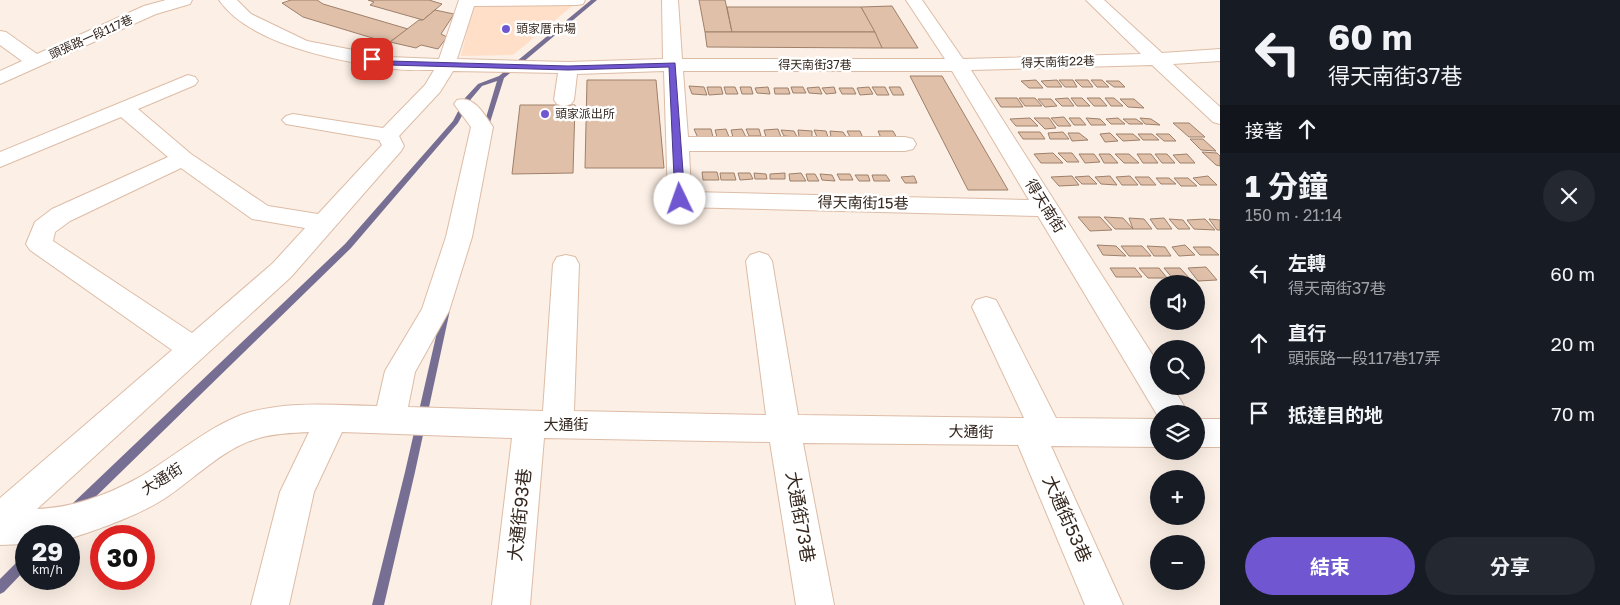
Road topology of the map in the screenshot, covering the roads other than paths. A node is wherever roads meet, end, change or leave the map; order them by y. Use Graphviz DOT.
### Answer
graph roads {
  1 [pos="184,0"];
  2 [pos="227,0"];
  3 [pos="467,0"];
  4 [pos="577,0"];
  5 [pos="670,0"];
  6 [pos="914,0"];
  7 [pos="1094,0"];
  8 [pos="0,36"];
  9 [pos="1220,55"];
  10 [pos="1158,59"];
  11 [pos="36,62"];
  12 [pos="446,65"];
  13 [pos="672,65"];
  14 [pos="958,65"];
  15 [pos="568,68"];
  16 [pos="0,78"];
  17 [pos="188,81"];
  18 [pos="564,100"];
  19 [pos="464,104"];
  20 [pos="124,108"];
  21 [pos="1220,118"];
  22 [pos="293,120"];
  23 [pos="388,135"];
  24 [pos="677,144"];
  25 [pos="905,144"];
  26 [pos="183,159"];
  27 [pos="0,160"];
  28 [pos="1046,208"];
  29 [pos="324,223"];
  30 [pos="759,261"];
  31 [pos="566,264"];
  32 [pos="986,307"];
  33 [pos="193,349"];
  34 [pos="1167,405"];
  35 [pos="332,418"];
  36 [pos="390,420"];
  37 [pos="543,424"];
  38 [pos="784,429"];
  39 [pos="1038,432"];
  40 [pos="1150,433"];
  41 [pos="1205,433"];
  42 [pos="1220,433"];
  43 [pos="0,520"];
  44 [pos="0,528"];
  45 [pos="270,605"];
  46 [pos="511,605"];
  47 [pos="815,605"];
  48 [pos="1104,605"];
  1 -- 11 [label="street, 頭張路一段117巷"];
  2 -- 12 [label="street, 得天南街37巷"];
  3 -- 4 [label="street"];
  3 -- 12 [label="street"];
  5 -- 13 [label="street"];
  6 -- 14 [label="street, 得天南街"];
  7 -- 10 [label="street"];
  8 -- 11 [label="street"];
  9 -- 10 [label="street, 得天南街22巷"];
  10 -- 14 [label="street, 得天南街22巷"];
  10 -- 21 [label="street"];
  11 -- 16 [label="street, 頭張路一段117巷"];
  12 -- 15 [label="street, 得天南街37巷"];
  12 -- 23 [label="street"];
  13 -- 14 [label="street, 得天南街37巷"];
  13 -- 15 [label="street, 得天南街37巷"];
  13 -- 24 [label="street"];
  14 -- 28 [label="street, 得天南街"];
  15 -- 18 [label="street"];
  17 -- 20 [label="street"];
  19 -- 36 [label="street"];
  20 -- 26 [label="street"];
  20 -- 27 [label="street"];
  22 -- 23 [label="street"];
  23 -- 29 [label="street"];
  24 -- 25 [label="street"];
  24 -- 28 [label="street, 得天南街15巷"];
  26 -- 29 [label="street"];
  26 -- 33 [label="street"];
  28 -- 34 [label="street, 得天南街"];
  29 -- 33 [label="street"];
  30 -- 38 [label="street, 大通街73巷"];
  31 -- 37 [label="street, 大通街93巷"];
  32 -- 39 [label="street, 大通街53巷"];
  33 -- 43 [label="street"];
  35 -- 36 [label="street, 大通街"];
  35 -- 44 [label="street, 大通街"];
  35 -- 45 [label="street"];
  36 -- 37 [label="street, 大通街"];
  37 -- 38 [label="street, 大通街"];
  37 -- 46 [label="street, 大通街93巷"];
  38 -- 39 [label="street, 大通街"];
  38 -- 47 [label="street, 大通街73巷"];
  39 -- 40 [label="street, 大通街"];
  39 -- 48 [label="street, 大通街53巷"];
  41 -- 42 [label="street"];
}
